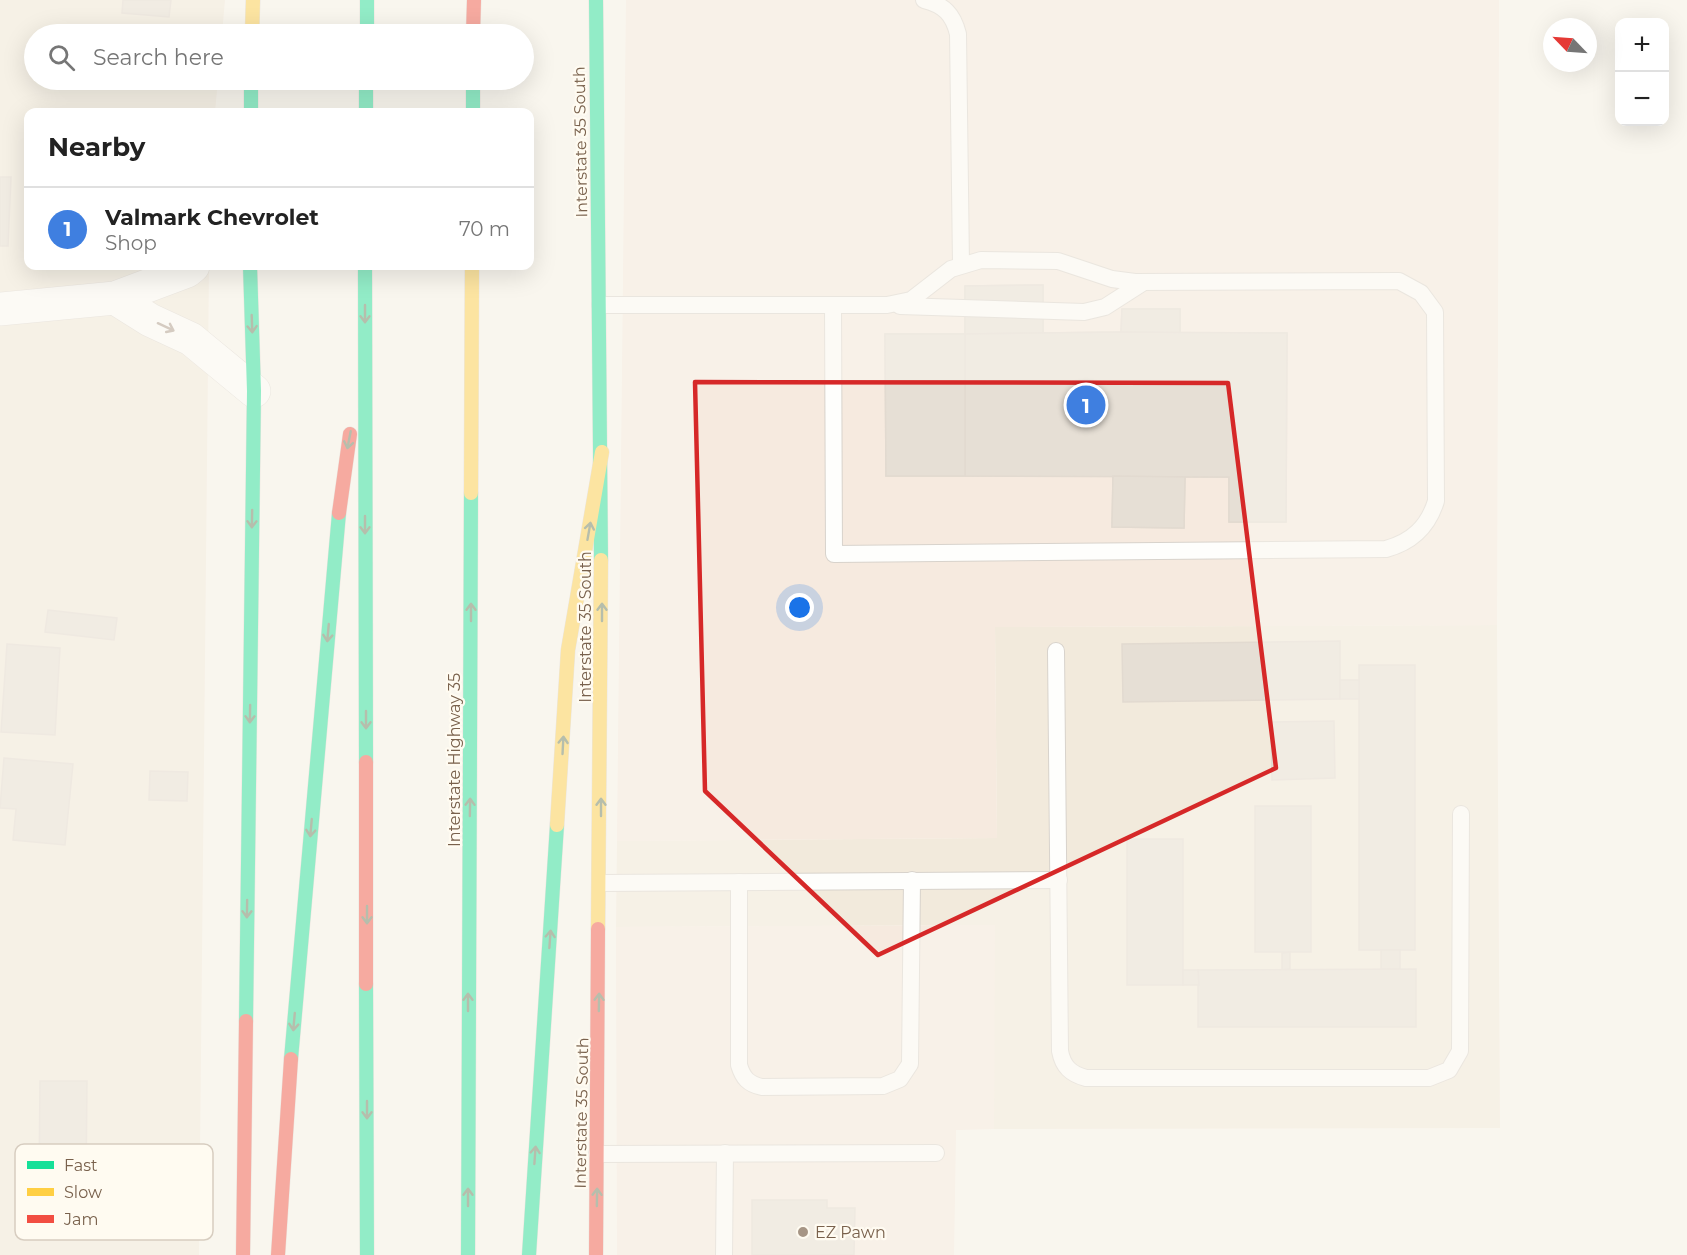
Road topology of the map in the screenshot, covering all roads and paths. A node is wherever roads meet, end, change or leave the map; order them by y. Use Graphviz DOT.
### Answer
graph roads {
  1 [pos="253,0"];
  2 [pos="367,0"];
  3 [pos="474,0"];
  4 [pos="596,0"];
  5 [pos="924,0"];
  6 [pos="252,24"];
  7 [pos="366,24"];
  8 [pos="473,24"];
  9 [pos="251,90"];
  10 [pos="366,90"];
  11 [pos="473,90"];
  12 [pos="251,108"];
  13 [pos="366,108"];
  14 [pos="473,108"];
  15 [pos="961,264"];
  16 [pos="188,270"];
  17 [pos="250,270"];
  18 [pos="365,270"];
  19 [pos="472,270"];
  20 [pos="1144,282"];
  21 [pos="115,298"];
  22 [pos="600,305"];
  23 [pos="833,305"];
  24 [pos="887,305"];
  25 [pos="0,309"];
  26 [pos="364,362"];
  27 [pos="254,391"];
  28 [pos="602,452"];
  29 [pos="1056,651"];
  30 [pos="1461,814"];
  31 [pos="912,880"];
  32 [pos="1059,880"];
  33 [pos="739,882"];
  34 [pos="600,883"];
  35 [pos="725,1153"];
  36 [pos="936,1153"];
  37 [pos="597,1154"];
  38 [pos="243,1255"];
  39 [pos="278,1255"];
  40 [pos="367,1255"];
  41 [pos="468,1255"];
  42 [pos="529,1255"];
  43 [pos="596,1255"];
  44 [pos="724,1255"];
  1 -- 6 [label="main road"];
  2 -- 7 [label="main road"];
  3 -- 8 [label="main road"];
  4 -- 22 [label="main road, Interstate 35 South"];
  5 -- 15 [label="lane"];
  9 -- 12 [label="main road"];
  10 -- 13 [label="main road"];
  11 -- 14 [label="main road"];
  15 -- 20 [label="lane"];
  15 -- 24 [label="lane"];
  16 -- 21 [label="street"];
  17 -- 27 [label="main road, one-way"];
  18 -- 26 [label="main road, one-way"];
  41 -- 19 [label="main road, Interstate Highway 35, one-way"];
  20 -- 23 [label="lane"];
  20 -- 24 [label="lane"];
  21 -- 25 [label="street"];
  21 -- 27 [label="street, one-way"];
  22 -- 23 [label="lane"];
  22 -- 28 [label="main road, Interstate 35 South"];
  23 -- 24 [label="lane"];
  26 -- 39 [label="main road, one-way"];
  26 -- 40 [label="main road, one-way"];
  27 -- 38 [label="main road, one-way"];
  34 -- 28 [label="main road, Interstate 35 South, one-way"];
  42 -- 28 [label="main road, one-way"];
  29 -- 32 [label="lane"];
  30 -- 32 [label="lane"];
  31 -- 32 [label="lane"];
  31 -- 33 [label="lane"];
  31 -- 33 [label="lane"];
  33 -- 34 [label="lane"];
  37 -- 34 [label="main road, Interstate 35 South, one-way"];
  35 -- 36 [label="lane"];
  35 -- 37 [label="lane"];
  35 -- 44 [label="lane"];
  43 -- 37 [label="main road, Interstate 35 South, one-way"];
}
